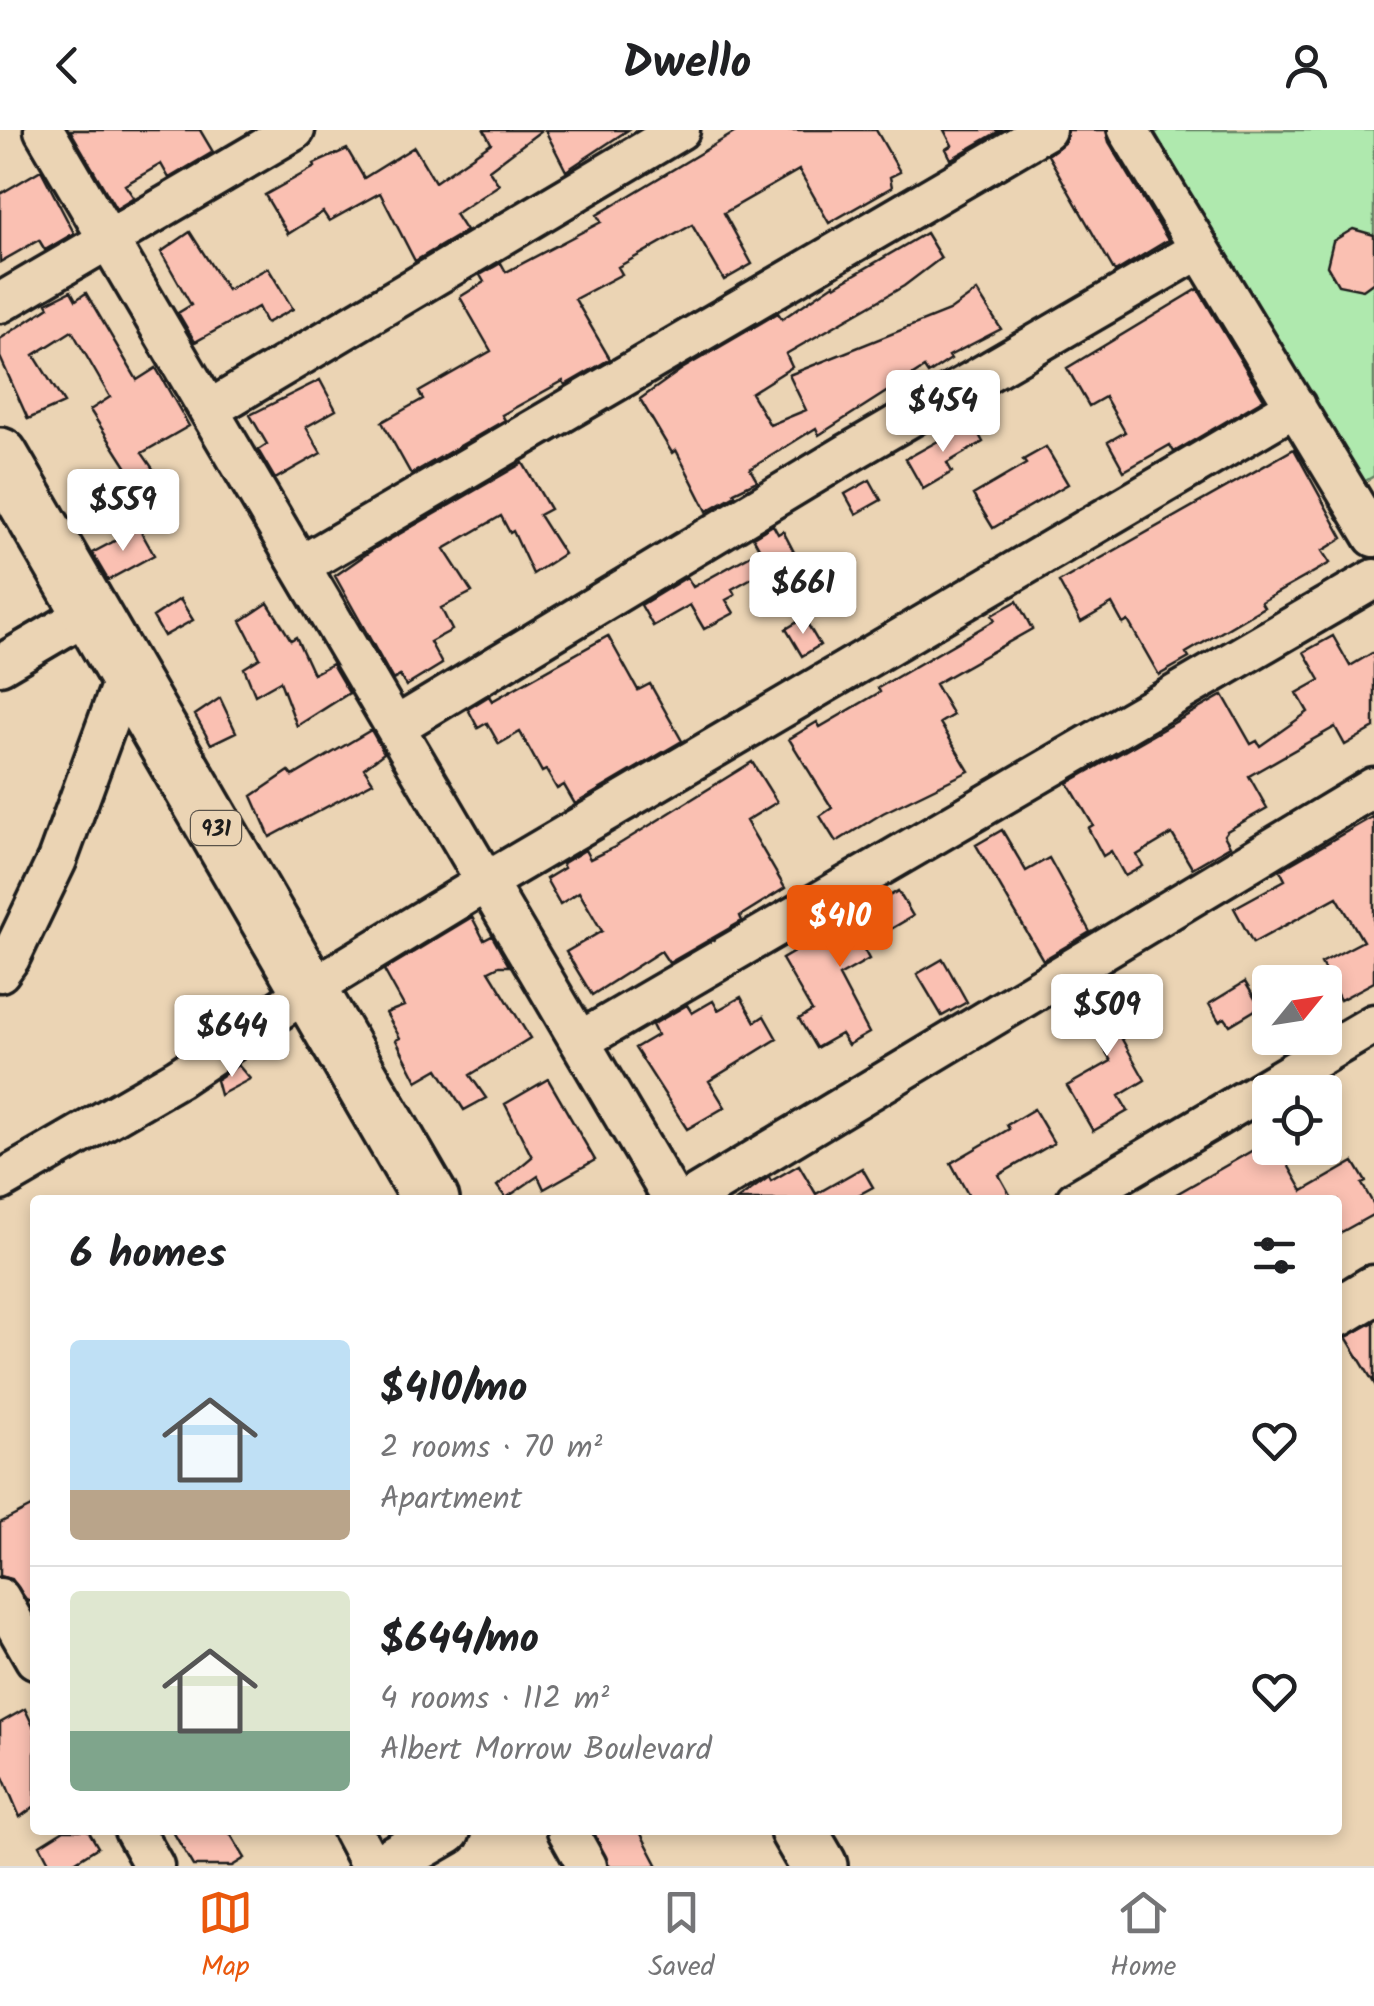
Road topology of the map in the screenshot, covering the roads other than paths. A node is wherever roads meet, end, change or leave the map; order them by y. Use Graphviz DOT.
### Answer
graph roads {
  1 [pos="44,130"];
  2 [pos="295,130"];
  3 [pos="680,130"];
  4 [pos="1046,130"];
  5 [pos="1128,130"];
  6 [pos="108,239"];
  7 [pos="1198,250"];
  8 [pos="0,303"];
  9 [pos="1296,406"];
  10 [pos="209,410"];
  11 [pos="0,456"];
  12 [pos="1374,537"];
  13 [pos="300,566"];
  14 [pos="1374,579"];
  15 [pos="90,612"];
  16 [pos="0,665"];
  17 [pos="126,672"];
  18 [pos="395,727"];
  19 [pos="1374,787"];
  20 [pos="486,882"];
  21 [pos="0,972"];
  22 [pos="309,990"];
  23 [pos="1374,1024"];
  24 [pos="580,1041"];
  25 [pos="0,1181"];
  26 [pos="428,1195"];
  27 [pos="670,1195"];
  28 [pos="696,1195"];
  29 [pos="1084,1195"];
  30 [pos="1374,1290"];
  31 [pos="1342,1310"];
  32 [pos="0,1598"];
  33 [pos="30,1650"];
  34 [pos="137,1835"];
  35 [pos="355,1835"];
  36 [pos="437,1835"];
  37 [pos="570,1835"];
  38 [pos="801,1835"];
  39 [pos="154,1866"];
  40 [pos="371,1866"];
  41 [pos="384,1866"];
  42 [pos="587,1866"];
  43 [pos="819,1866"];
  1 -- 6 [label="street"];
  2 -- 6 [label="street"];
  3 -- 10 [label="street"];
  4 -- 13 [label="street"];
  5 -- 7 [label="street"];
  6 -- 8 [label="street"];
  6 -- 10 [label="street"];
  7 -- 9 [label="street"];
  7 -- 18 [label="street"];
  9 -- 12 [label="street"];
  9 -- 20 [label="street"];
  10 -- 13 [label="street"];
  11 -- 15 [label="highway, 931"];
  13 -- 18 [label="street"];
  14 -- 24 [label="street"];
  15 -- 16 [label="street"];
  15 -- 17 [label="highway, 931"];
  17 -- 21 [label="street"];
  17 -- 22 [label="highway, 931"];
  18 -- 20 [label="street"];
  19 -- 28 [label="street"];
  20 -- 22 [label="street"];
  20 -- 24 [label="street"];
  22 -- 25 [label="street"];
  22 -- 26 [label="highway, 931"];
  23 -- 29 [label="street"];
  24 -- 27 [label="street"];
  30 -- 31 [label="main road"];
  32 -- 33 [label="street"];
  34 -- 39 [label="street"];
  35 -- 40 [label="street"];
  36 -- 41 [label="main road"];
  37 -- 42 [label="street"];
  38 -- 43 [label="highway"];
}
